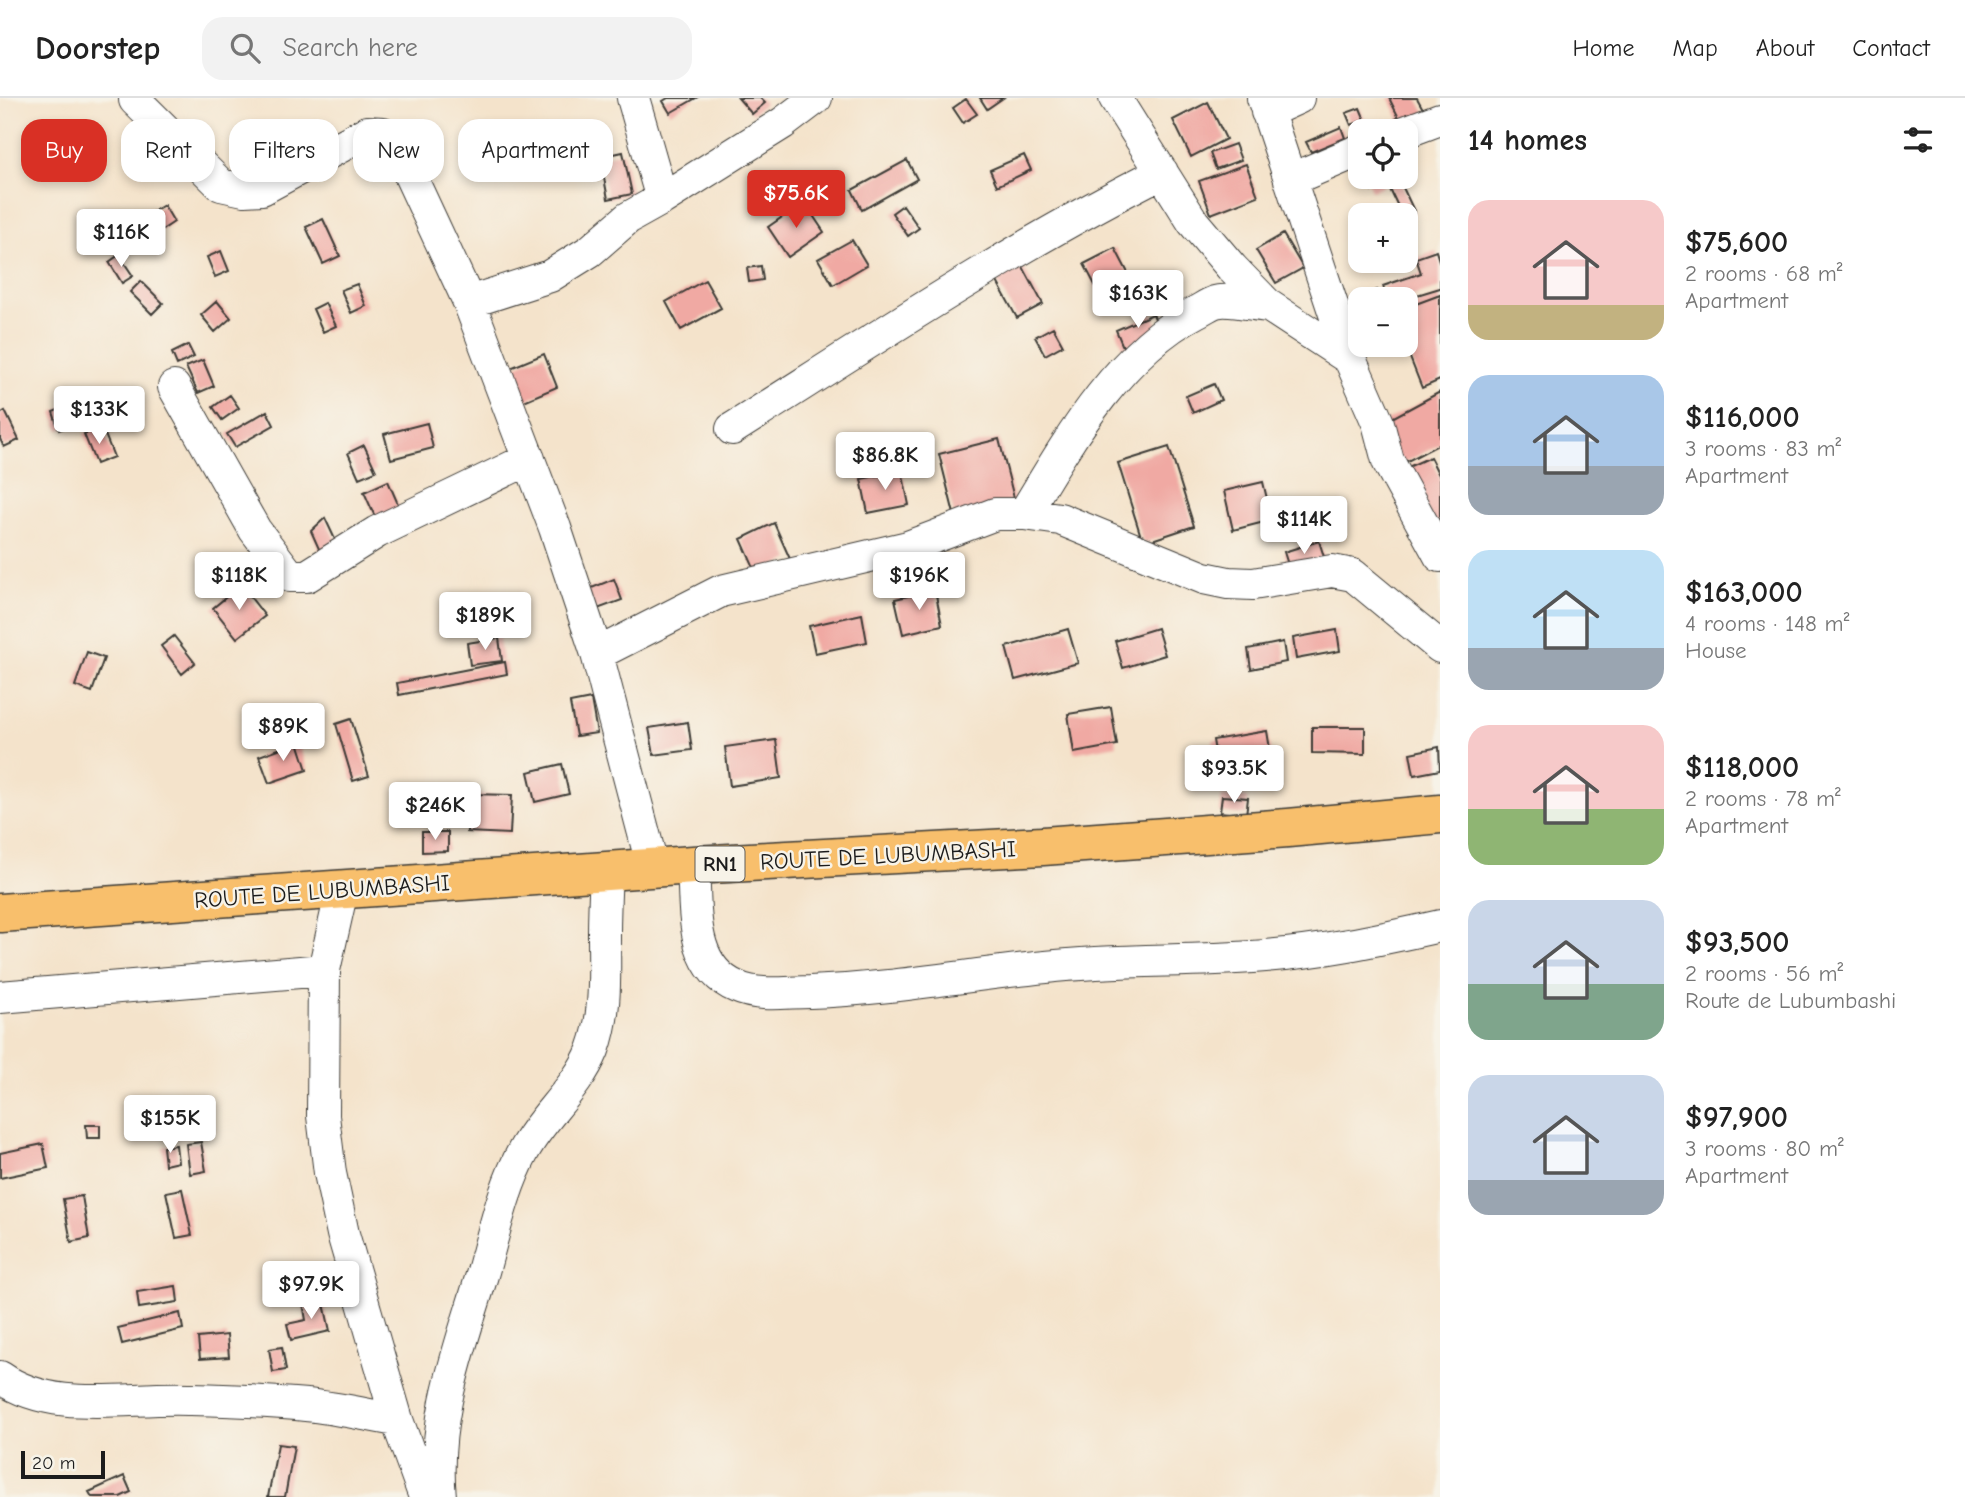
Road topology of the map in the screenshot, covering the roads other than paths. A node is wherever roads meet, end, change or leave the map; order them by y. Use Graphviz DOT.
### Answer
graph roads {
  1 [pos="633,98"];
  2 [pos="817,98"];
  3 [pos="1115,98"];
  4 [pos="1298,98"];
  5 [pos="135,100"];
  6 [pos="1265,105"];
  7 [pos="1440,119"];
  8 [pos="1418,127"];
  9 [pos="1348,155"];
  10 [pos="1162,172"];
  11 [pos="1290,180"];
  12 [pos="662,199"];
  13 [pos="469,302"];
  14 [pos="1269,306"];
  15 [pos="1350,359"];
  16 [pos="174,387"];
  17 [pos="732,429"];
  18 [pos="529,459"];
  19 [pos="1024,514"];
  20 [pos="1440,556"];
  21 [pos="1440,647"];
  22 [pos="597,653"];
  23 [pos="1440,814"];
  24 [pos="693,865"];
  25 [pos="653,869"];
  26 [pos="606,871"];
  27 [pos="342,890"];
  28 [pos="0,913"];
  29 [pos="1440,926"];
  30 [pos="324,970"];
  31 [pos="0,997"];
  32 [pos="0,1377"];
  33 [pos="397,1420"];
  34 [pos="425,1497"];
  35 [pos="440,1497"];
  1 -- 12 [label="street"];
  2 -- 12 [label="street"];
  3 -- 10 [label="street"];
  4 -- 6 [label="street"];
  5 -- 13 [label="street"];
  6 -- 11 [label="street"];
  7 -- 8 [label="street"];
  9 -- 11 [label="street"];
  10 -- 14 [label="street"];
  10 -- 17 [label="street"];
  11 -- 15 [label="street"];
  12 -- 13 [label="street"];
  13 -- 18 [label="street"];
  14 -- 15 [label="street"];
  14 -- 19 [label="street"];
  15 -- 20 [label="street"];
  16 -- 18 [label="street"];
  18 -- 22 [label="street"];
  19 -- 21 [label="street"];
  19 -- 22 [label="street"];
  22 -- 25 [label="street"];
  23 -- 24 [label="highway, ROUTE DE LUBUMBASHI / RN1"];
  24 -- 25 [label="highway, ROUTE DE LUBUMBASHI / RN1"];
  24 -- 29 [label="street"];
  25 -- 26 [label="highway, ROUTE DE LUBUMBASHI / RN1"];
  26 -- 27 [label="highway, ROUTE DE LUBUMBASHI / RN1"];
  26 -- 35 [label="street"];
  27 -- 28 [label="highway, ROUTE DE LUBUMBASHI / RN1"];
  27 -- 30 [label="street"];
  30 -- 31 [label="street"];
  30 -- 33 [label="street"];
  32 -- 33 [label="street"];
  33 -- 34 [label="street"];
}
